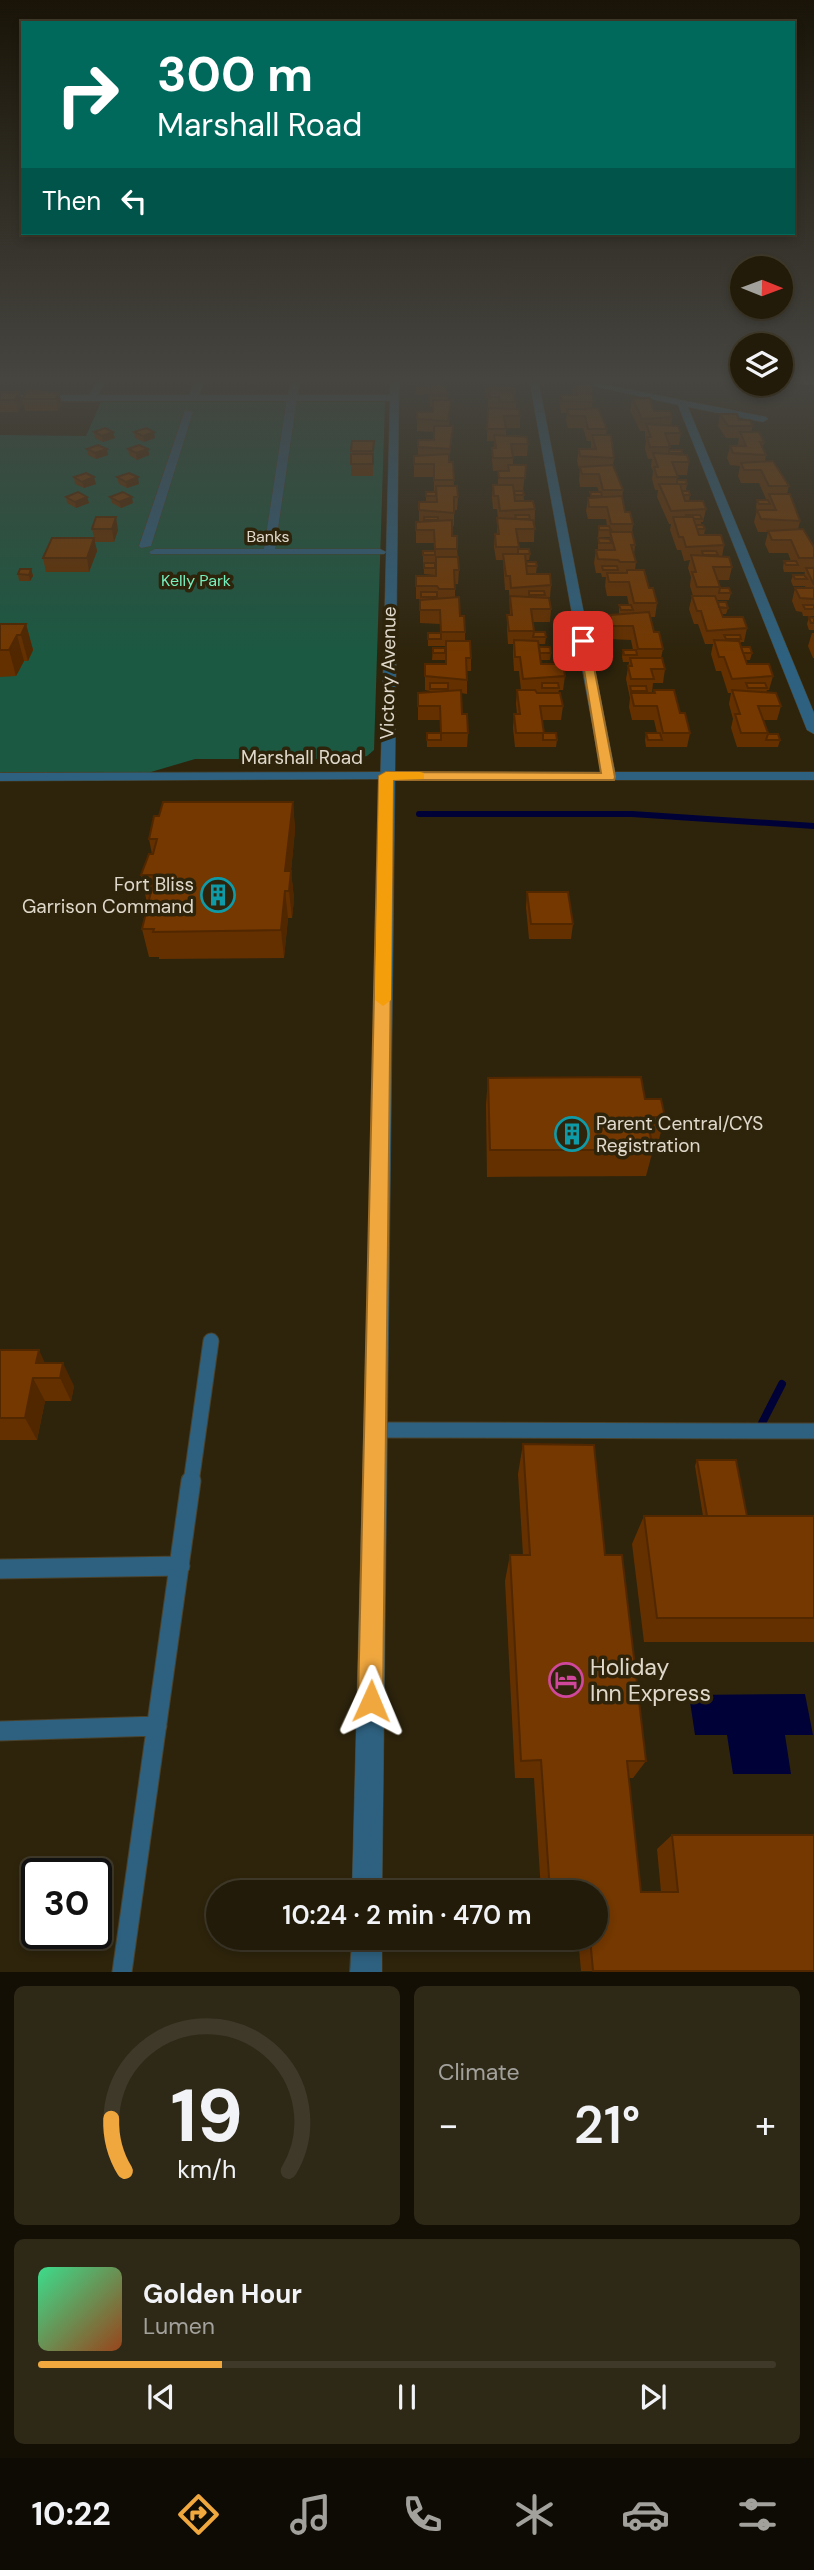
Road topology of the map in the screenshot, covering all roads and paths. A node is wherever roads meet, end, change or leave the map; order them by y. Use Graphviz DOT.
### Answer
graph roads {
  1 [pos="172,471"];
  2 [pos="282,471"];
  3 [pos="392,471"];
  4 [pos="551,471"];
  5 [pos="709,471"];
  6 [pos="270,552"];
  7 [pos="380,552"];
  8 [pos="814,730"];
  9 [pos="386,776"];
  10 [pos="814,776"];
  11 [pos="0,777"];
  12 [pos="609,777"];
  13 [pos="211,1341"];
  14 [pos="376,1430"];
  15 [pos="814,1431"];
  16 [pos="180,1566"];
  17 [pos="0,1569"];
  18 [pos="157,1726"];
  19 [pos="0,1731"];
  20 [pos="368,1880"];
  21 [pos="367,1950"];
  22 [pos="122,1972"];
  23 [pos="366,1972"];
  1 -- 6 [label="street, Banks"];
  2 -- 6 [label="street"];
  3 -- 9 [label="street, Victory Avenue"];
  4 -- 12 [label="street"];
  5 -- 8 [label="street"];
  6 -- 7 [label="street, Banks"];
  9 -- 11 [label="street, Marshall Road"];
  9 -- 12 [label="street, Marshall Road"];
  9 -- 14 [label="street, Victory Avenue"];
  10 -- 12 [label="street, Marshall Road"];
  13 -- 16 [label="lane"];
  14 -- 15 [label="lane"];
  14 -- 20 [label="street, Victory Avenue"];
  16 -- 17 [label="lane"];
  16 -- 18 [label="lane"];
  18 -- 19 [label="lane"];
  18 -- 22 [label="lane"];
  21 -- 23 [label="street"];
}
